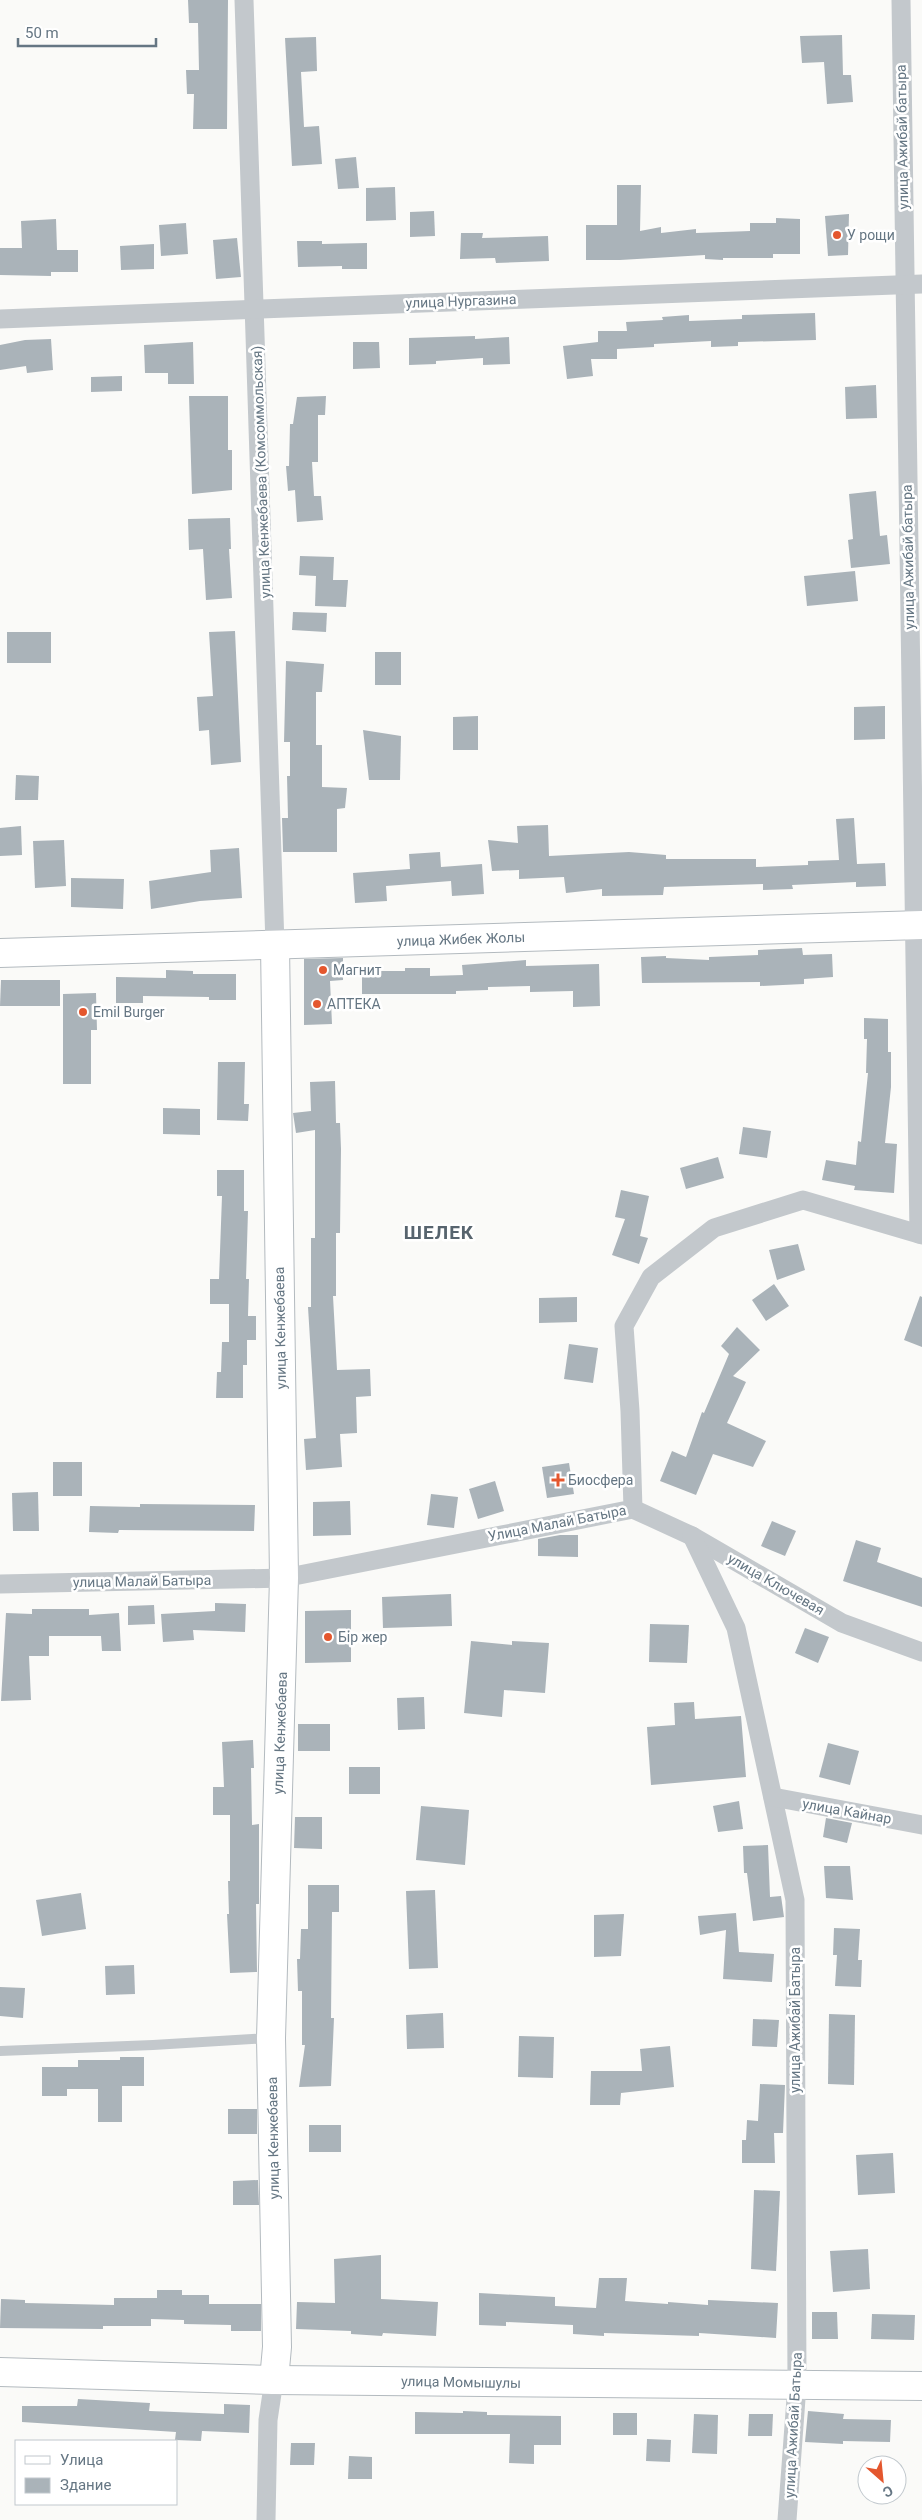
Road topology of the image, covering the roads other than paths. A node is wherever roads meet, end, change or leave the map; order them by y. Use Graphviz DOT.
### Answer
graph roads {
  1 [pos="244,0"];
  2 [pos="901,0"];
  3 [pos="913,286"];
  4 [pos="256,308"];
  5 [pos="0,319"];
  6 [pos="918,926"];
  7 [pos="275,945"];
  8 [pos="0,953"];
  9 [pos="921,1234"];
  10 [pos="633,1509"];
  11 [pos="692,1536"];
  12 [pos="284,1578"];
  13 [pos="0,1584"];
  14 [pos="922,1652"];
  15 [pos="773,1797"];
  16 [pos="922,1824"];
  17 [pos="272,2038"];
  18 [pos="0,2051"];
  19 [pos="0,2372"];
  20 [pos="274,2380"];
  21 [pos="798,2385"];
  22 [pos="922,2386"];
  23 [pos="266,2520"];
  24 [pos="788,2520"];
  1 -- 4 [label="street, улица Кенжебаева (Комсоммольская)"];
  2 -- 3 [label="street, улица Ажибай батыра"];
  3 -- 4 [label="street, улица Нургазина"];
  3 -- 6 [label="street, улица Ажибай батыра"];
  4 -- 5 [label="street, улица Нургазина"];
  4 -- 7 [label="street, улица Кенжебаева (Комсоммольская)"];
  6 -- 7 [label="street, улица Жибек Жолы"];
  6 -- 9 [label="street, улица Ажибай батыра"];
  7 -- 8 [label="street, улица Жибек Жолы"];
  7 -- 12 [label="street, улица Кенжебаева"];
  9 -- 10 [label="street, Улица Малай Батыра"];
  10 -- 11 [label="street, улица Ключевая"];
  10 -- 12 [label="street, Улица Малай Батыра"];
  11 -- 14 [label="street, улица Ключевая"];
  11 -- 15 [label="street, улица Ажибай Батыра"];
  12 -- 13 [label="street, улица Малай Батыра"];
  12 -- 17 [label="street, улица Кенжебаева"];
  15 -- 16 [label="street, улица Кайнар"];
  15 -- 21 [label="street, улица Ажибай Батыра"];
  17 -- 18 [label="lane"];
  17 -- 20 [label="street, улица Кенжебаева"];
  19 -- 20 [label="street, улица Момышулы"];
  20 -- 21 [label="street, улица Момышулы"];
  20 -- 23 [label="street, улица Кенжебаева"];
  21 -- 22 [label="street, улица Момышулы"];
  21 -- 24 [label="street, улица Ажибай Батыра"];
}
